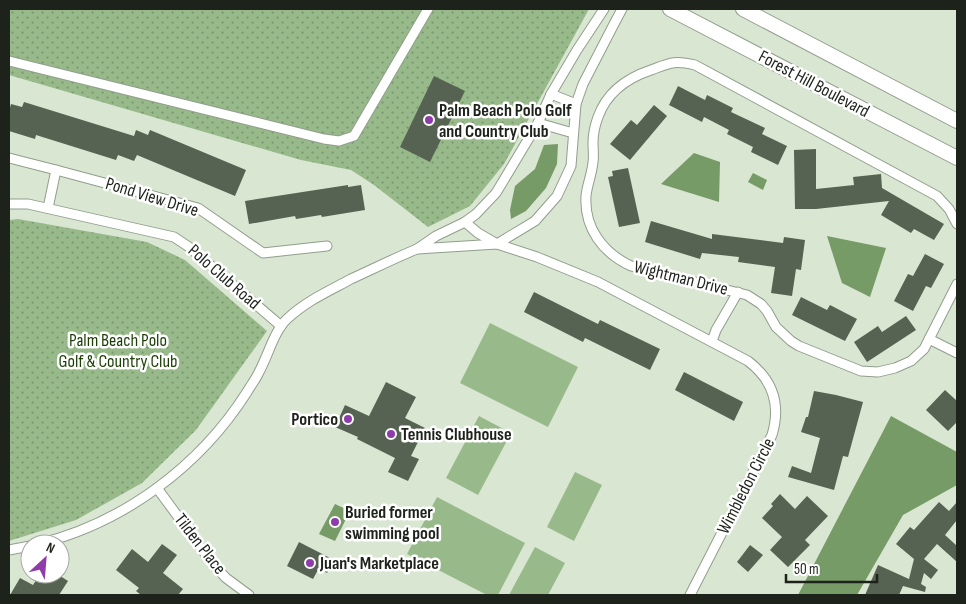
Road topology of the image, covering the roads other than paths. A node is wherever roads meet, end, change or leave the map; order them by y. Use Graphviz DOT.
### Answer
graph roads {
  1 [pos="428,9"];
  2 [pos="604,9"];
  3 [pos="622,9"];
  4 [pos="670,9"];
  5 [pos="743,9"];
  6 [pos="9,61"];
  7 [pos="551,94"];
  8 [pos="576,104"];
  9 [pos="957,121"];
  10 [pos="538,124"];
  11 [pos="573,133"];
  12 [pos="9,158"];
  13 [pos="957,158"];
  14 [pos="56,170"];
  15 [pos="9,204"];
  16 [pos="48,208"];
  17 [pos="465,222"];
  18 [pos="957,224"];
  19 [pos="497,244"];
  20 [pos="327,246"];
  21 [pos="417,249"];
  22 [pos="957,284"];
  23 [pos="738,292"];
  24 [pos="281,326"];
  25 [pos="929,339"];
  26 [pos="712,341"];
  27 [pos="957,353"];
  28 [pos="157,488"];
  29 [pos="70,534"];
  30 [pos="249,595"];
  31 [pos="690,595"];
  1 -- 6 [label="street"];
  2 -- 7 [label="street"];
  3 -- 8 [label="street"];
  4 -- 13 [label="main road, Forest Hill Boulevard"];
  5 -- 9 [label="main road, Forest Hill Boulevard"];
  7 -- 8 [label="street"];
  7 -- 10 [label="street"];
  8 -- 11 [label="street"];
  10 -- 11 [label="street"];
  10 -- 17 [label="street"];
  11 -- 19 [label="street"];
  12 -- 14 [label="street, Pond View Drive"];
  14 -- 16 [label="street"];
  14 -- 20 [label="street, Pond View Drive"];
  15 -- 16 [label="street, Polo Club Road"];
  16 -- 24 [label="street, Polo Club Road"];
  17 -- 19 [label="street, Wimbledon Circle"];
  17 -- 21 [label="street"];
  18 -- 23 [label="street, Wightman Drive"];
  19 -- 21 [label="street"];
  19 -- 26 [label="street, Wimbledon Circle"];
  21 -- 24 [label="street"];
  22 -- 25 [label="street, Wightman Drive"];
  23 -- 25 [label="street, Wightman Drive"];
  23 -- 26 [label="street"];
  24 -- 28 [label="street"];
  25 -- 27 [label="street"];
  26 -- 31 [label="street, Wimbledon Circle"];
  28 -- 29 [label="street"];
  28 -- 30 [label="street, Tilden Place"];
}
